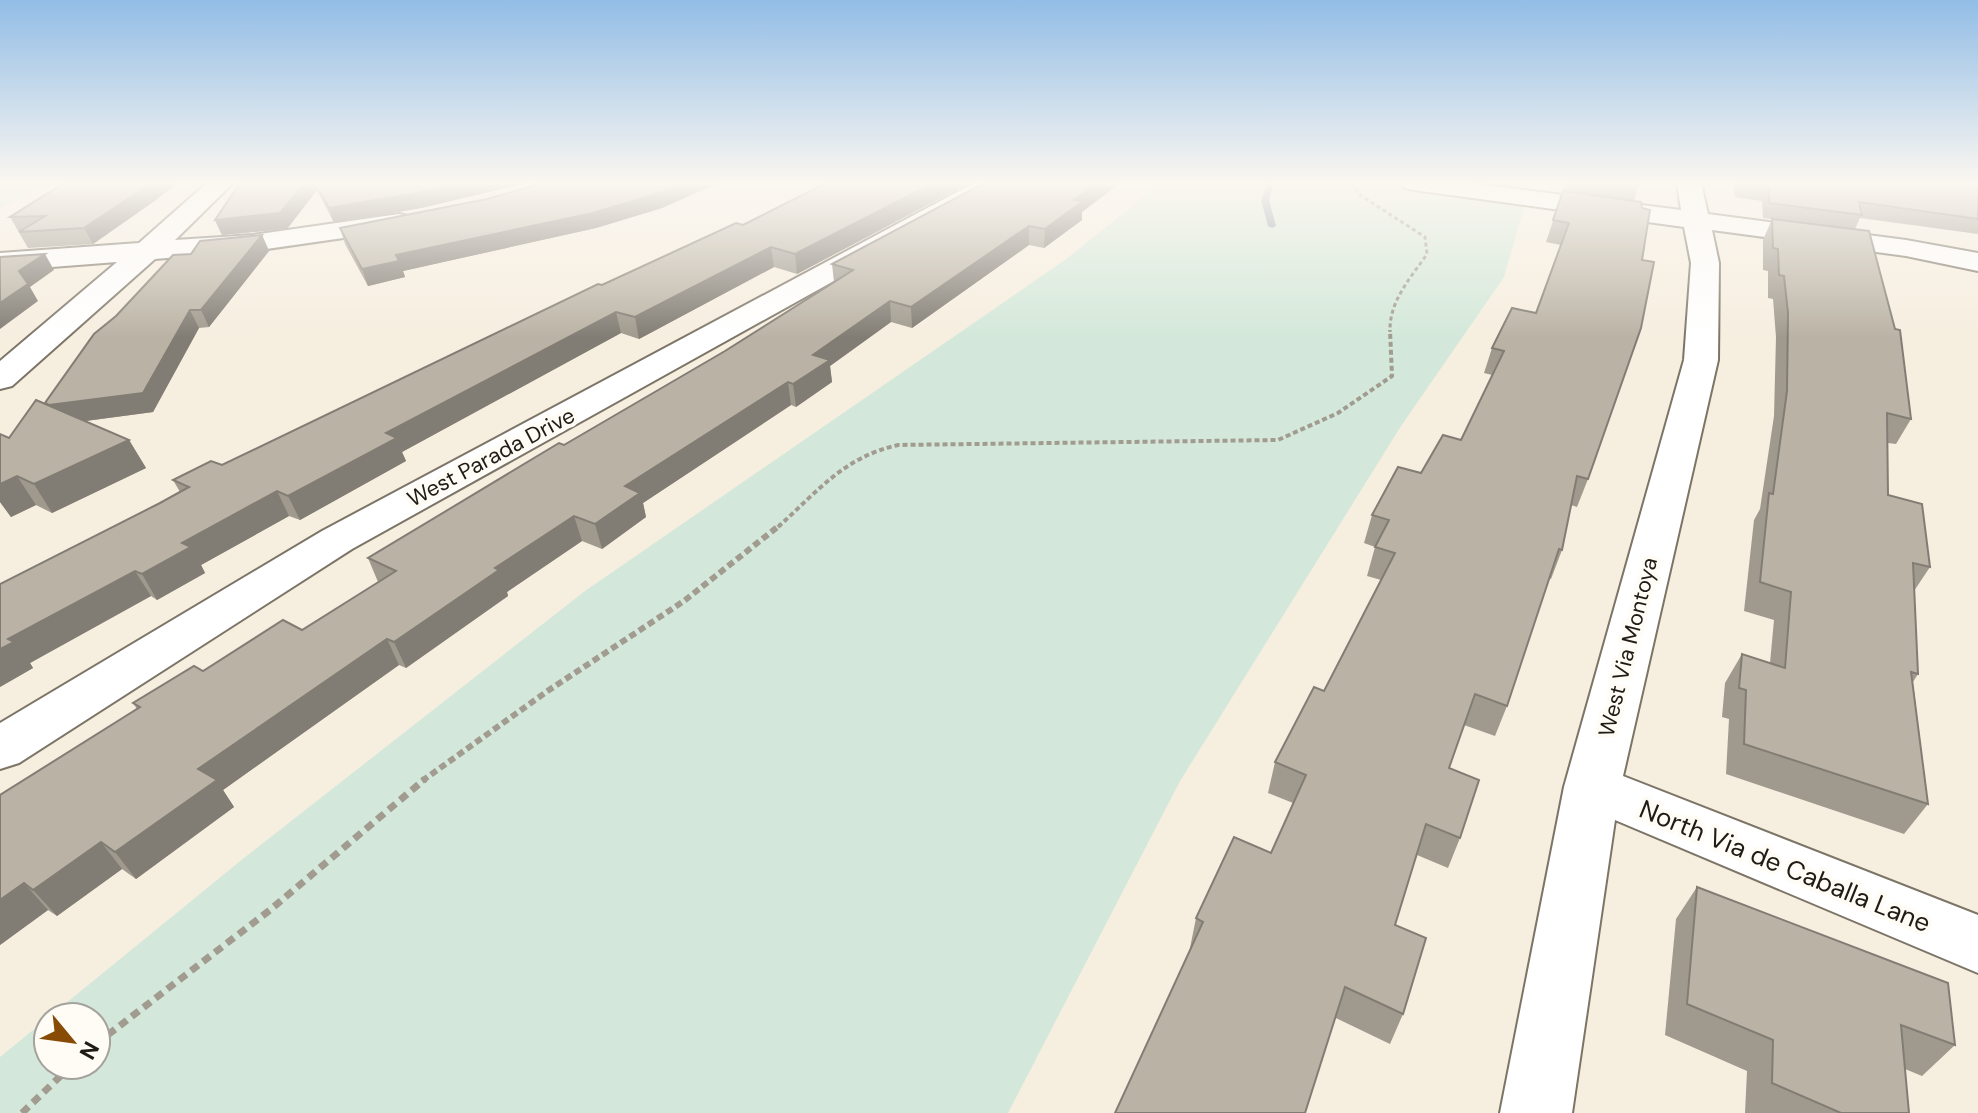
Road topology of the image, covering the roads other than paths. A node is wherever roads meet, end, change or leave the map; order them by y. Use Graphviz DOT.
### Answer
graph roads {
  1 [pos="165,235"];
  2 [pos="316,235"];
  3 [pos="897,235"];
  4 [pos="1699,235"];
  5 [pos="1846,235"];
  6 [pos="146,252"];
  7 [pos="0,262"];
  8 [pos="1978,262"];
  9 [pos="0,379"];
  10 [pos="0,749"];
  11 [pos="1592,787"];
  12 [pos="1978,944"];
  13 [pos="1536,1113"];
  1 -- 6 [label="street"];
  2 -- 6 [label="street"];
  3 -- 10 [label="street, West Parada Drive"];
  4 -- 11 [label="street, West Via Montoya"];
  5 -- 8 [label="street"];
  6 -- 7 [label="street"];
  6 -- 9 [label="street"];
  11 -- 12 [label="street, North Via de Caballa Lane"];
  11 -- 13 [label="street, West Via Montoya"];
}
